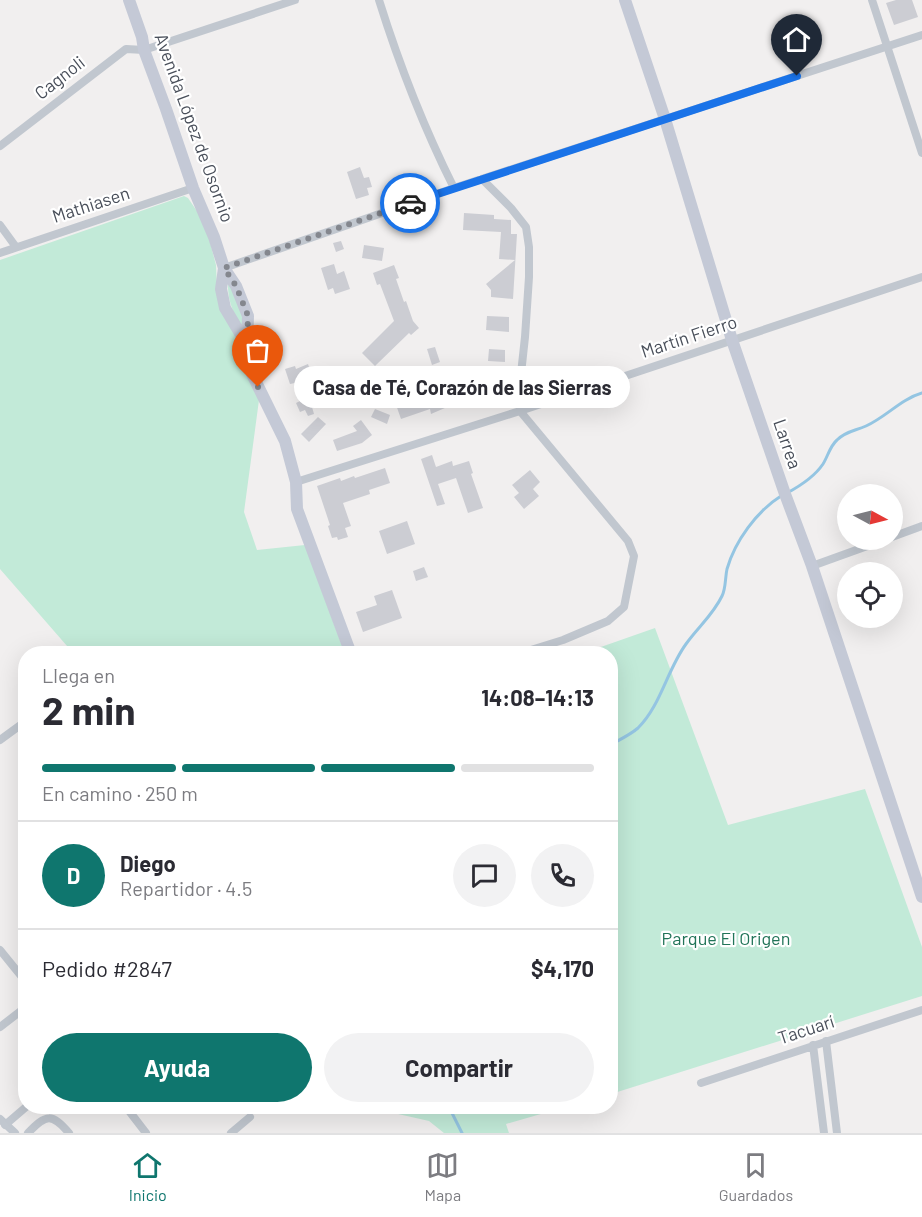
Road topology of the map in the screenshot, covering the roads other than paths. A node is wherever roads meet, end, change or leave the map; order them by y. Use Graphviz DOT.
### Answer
graph roads {
  1 [pos="129,0"];
  2 [pos="295,0"];
  3 [pos="379,0"];
  4 [pos="625,0"];
  5 [pos="872,0"];
  6 [pos="922,35"];
  7 [pos="887,46"];
  8 [pos="144,50"];
  9 [pos="665,119"];
  10 [pos="0,146"];
  11 [pos="922,153"];
  12 [pos="482,178"];
  13 [pos="193,188"];
  14 [pos="454,188"];
  15 [pos="0,225"];
  16 [pos="16,247"];
  17 [pos="0,253"];
  18 [pos="224,268"];
  19 [pos="922,277"];
  20 [pos="732,340"];
  21 [pos="247,345"];
  22 [pos="520,411"];
  23 [pos="296,482"];
  24 [pos="922,526"];
  25 [pos="903,533"];
  26 [pos="856,550"];
  27 [pos="812,566"];
  28 [pos="348,646"];
  29 [pos="544,646"];
  30 [pos="18,727"];
  31 [pos="0,740"];
  32 [pos="922,897"];
  33 [pos="0,950"];
  34 [pos="18,972"];
  35 [pos="922,1010"];
  36 [pos="18,1013"];
  37 [pos="0,1027"];
  38 [pos="826,1041"];
  39 [pos="813,1045"];
  40 [pos="701,1083"];
  41 [pos="18,1112"];
  42 [pos="131,1114"];
  43 [pos="250,1117"];
  44 [pos="2,1122"];
  45 [pos="15,1133"];
  46 [pos="28,1133"];
  47 [pos="69,1133"];
  48 [pos="146,1133"];
  49 [pos="231,1133"];
  50 [pos="824,1133"];
  51 [pos="837,1133"];
  1 -- 8 [label="street, Avenida López de Osornio"];
  2 -- 8 [label="street, Cagnoli"];
  3 -- 14 [label="street"];
  4 -- 9 [label="street, Larrea"];
  5 -- 7 [label="street"];
  6 -- 7 [label="street"];
  7 -- 9 [label="street"];
  7 -- 11 [label="street"];
  8 -- 10 [label="street, Cagnoli"];
  8 -- 13 [label="street, Avenida López de Osornio"];
  9 -- 12 [label="street"];
  9 -- 20 [label="street, Larrea"];
  12 -- 14 [label="street"];
  12 -- 22 [label="street"];
  13 -- 16 [label="street, Mathiasen"];
  13 -- 18 [label="street, Avenida López de Osornio"];
  14 -- 18 [label="street"];
  15 -- 16 [label="street"];
  16 -- 17 [label="street, Mathiasen"];
  18 -- 21 [label="street, Avenida López de Osornio"];
  18 -- 21 [label="street, Avenida López de Osornio"];
  19 -- 20 [label="street, Martín Fierro"];
  20 -- 22 [label="street, Martín Fierro"];
  20 -- 27 [label="street, Larrea"];
  21 -- 23 [label="street, Avenida López de Osornio"];
  22 -- 23 [label="street, Martín Fierro"];
  22 -- 29 [label="street"];
  23 -- 28 [label="street, Avenida López de Osornio"];
  24 -- 25 [label="street"];
  26 -- 27 [label="street"];
  27 -- 32 [label="street, Larrea"];
  30 -- 31 [label="street"];
  33 -- 34 [label="street"];
  35 -- 38 [label="street, Tacuarí"];
  36 -- 37 [label="street"];
  38 -- 39 [label="street, Tacuarí"];
  38 -- 51 [label="street"];
  39 -- 40 [label="street, Tacuarí"];
  39 -- 50 [label="street"];
  41 -- 44 [label="street"];
  42 -- 48 [label="street"];
  43 -- 49 [label="street"];
  44 -- 45 [label="street"];
  46 -- 47 [label="street"];
}
